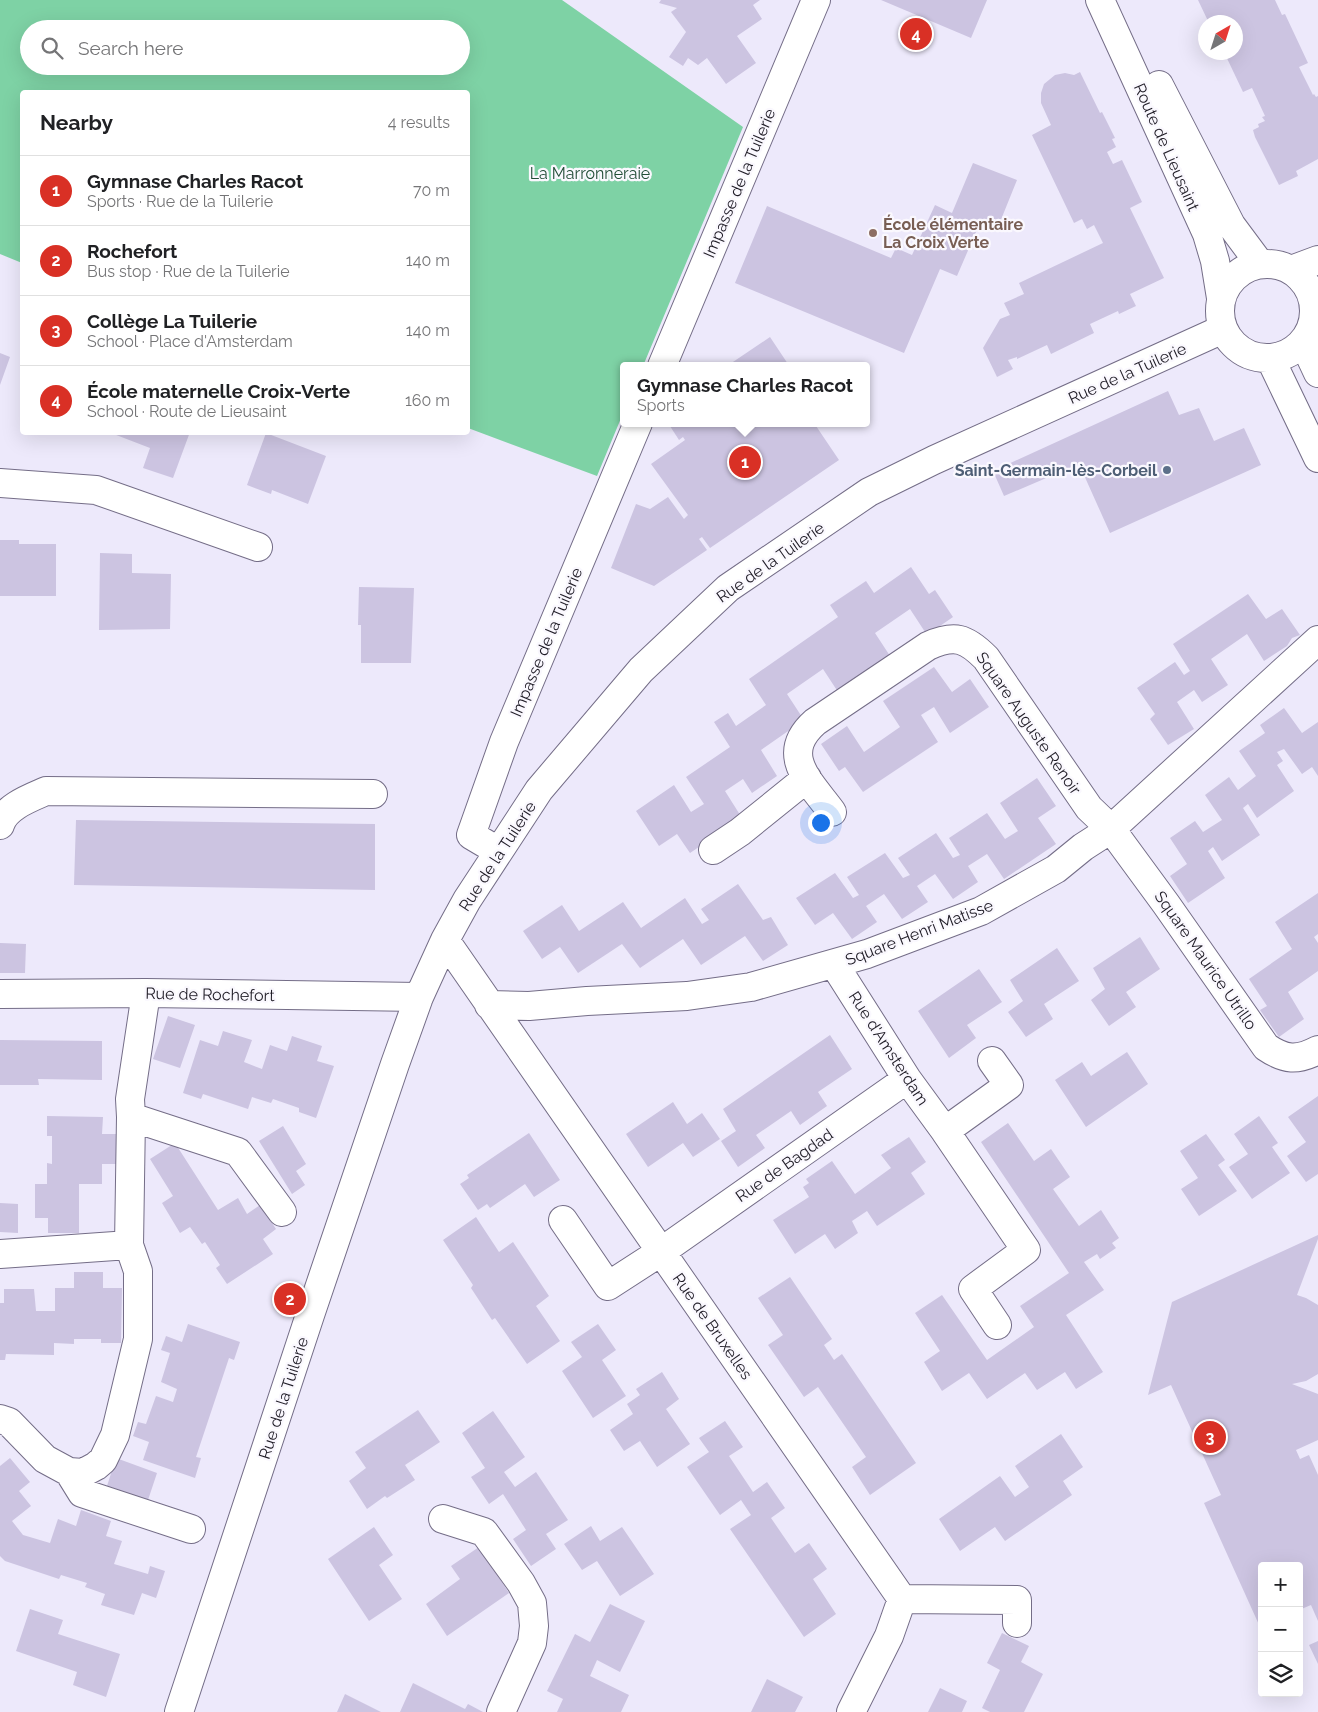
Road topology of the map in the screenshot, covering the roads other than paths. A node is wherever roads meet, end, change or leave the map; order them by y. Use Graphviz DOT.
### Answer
graph roads {
  1 [pos="816,0"];
  2 [pos="1100,0"];
  3 [pos="1119,0"];
  4 [pos="1318,260"];
  5 [pos="1260,264"];
  6 [pos="1291,270"];
  7 [pos="1221,298"];
  8 [pos="1316,305"];
  9 [pos="1223,329"];
  10 [pos="1303,341"];
  11 [pos="1270,358"];
  12 [pos="664,362"];
  13 [pos="1318,374"];
  14 [pos="636,427"];
  15 [pos="1318,458"];
  16 [pos="0,483"];
  17 [pos="258,547"];
  18 [pos="1318,640"];
  19 [pos="807,778"];
  20 [pos="373,794"];
  21 [pos="832,812"];
  22 [pos="0,825"];
  23 [pos="1111,829"];
  24 [pos="713,850"];
  25 [pos="498,851"];
  26 [pos="445,940"];
  27 [pos="834,964"];
  28 [pos="146,993"];
  29 [pos="0,994"];
  30 [pos="420,997"];
  31 [pos="490,1005"];
  32 [pos="1318,1050"];
  33 [pos="992,1061"];
  34 [pos="907,1079"];
  35 [pos="131,1118"];
  36 [pos="945,1131"];
  37 [pos="282,1212"];
  38 [pos="563,1220"];
  39 [pos="129,1245"];
  40 [pos="662,1251"];
  41 [pos="0,1254"];
  42 [pos="997,1325"];
  43 [pos="0,1419"];
  44 [pos="69,1472"];
  45 [pos="443,1519"];
  46 [pos="191,1529"];
  47 [pos="902,1599"];
  48 [pos="1017,1623"];
  49 [pos="179,1712"];
  50 [pos="501,1712"];
  51 [pos="851,1712"];
  1 -- 12 [label="street, Impasse de la Tuilerie"];
  2 -- 7 [label="street, Route de Lieusaint"];
  3 -- 5 [label="street, Route de Lieusaint"];
  4 -- 6 [label="street"];
  5 -- 6 [label="street"];
  5 -- 7 [label="street"];
  6 -- 8 [label="street"];
  7 -- 9 [label="street"];
  8 -- 10 [label="street"];
  9 -- 11 [label="street"];
  9 -- 25 [label="street, Rue de la Tuilerie"];
  10 -- 11 [label="street"];
  10 -- 13 [label="street"];
  11 -- 15 [label="street"];
  14 -- 25 [label="street, Impasse de la Tuilerie"];
  16 -- 17 [label="street"];
  18 -- 23 [label="street, Square Henri Matisse"];
  19 -- 21 [label="street, Square Auguste Renoir"];
  19 -- 23 [label="street, Square Auguste Renoir"];
  19 -- 24 [label="street"];
  20 -- 22 [label="street"];
  23 -- 27 [label="street, Square Henri Matisse"];
  23 -- 32 [label="street, Square Maurice Utrillo"];
  25 -- 26 [label="street, Rue de la Tuilerie"];
  26 -- 30 [label="street, Rue de la Tuilerie"];
  26 -- 31 [label="street, Rue de Bruxelles"];
  27 -- 31 [label="street, Square Henri Matisse"];
  27 -- 34 [label="street, Rue d'Amsterdam"];
  28 -- 29 [label="street, Rue de Rochefort"];
  28 -- 30 [label="street, Rue de Rochefort"];
  28 -- 35 [label="street"];
  30 -- 49 [label="street, Rue de la Tuilerie"];
  31 -- 40 [label="street, Rue de Bruxelles"];
  33 -- 36 [label="street"];
  34 -- 36 [label="street, Rue d'Amsterdam"];
  34 -- 40 [label="street, Rue de Bagdad"];
  35 -- 37 [label="street"];
  35 -- 39 [label="street"];
  36 -- 42 [label="street, Rue d'Amsterdam"];
  38 -- 40 [label="street, Rue de Bagdad"];
  39 -- 41 [label="street"];
  39 -- 44 [label="street"];
  40 -- 47 [label="street, Rue de Bruxelles"];
  43 -- 44 [label="street"];
  44 -- 46 [label="street"];
  45 -- 50 [label="street"];
  47 -- 48 [label="street"];
  47 -- 51 [label="street"];
}
